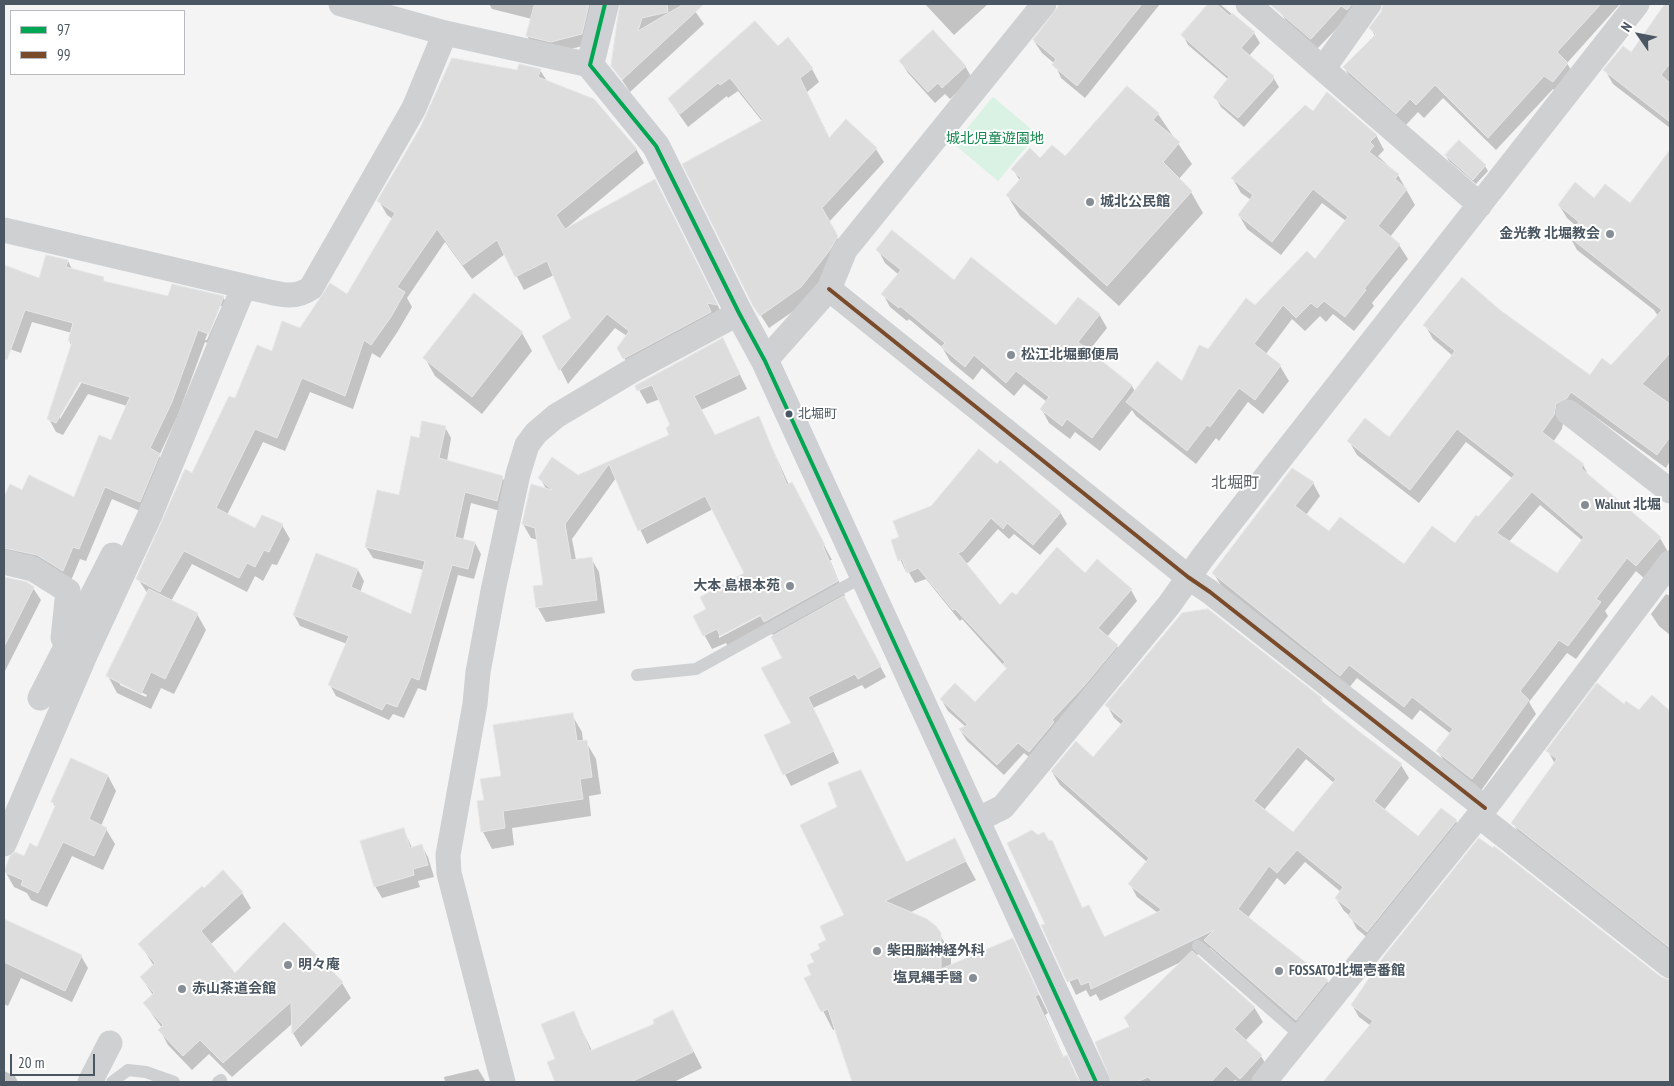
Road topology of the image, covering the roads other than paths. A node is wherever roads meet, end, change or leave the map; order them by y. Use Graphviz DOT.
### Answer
graph roads {
  1 [pos="341,4"];
  2 [pos="605,4"];
  3 [pos="1044,4"];
  4 [pos="1248,4"];
  5 [pos="1368,4"];
  6 [pos="1637,4"];
  7 [pos="445,33"];
  8 [pos="590,65"];
  9 [pos="1323,69"];
  10 [pos="1480,205"];
  11 [pos="4,230"];
  12 [pos="244,286"];
  13 [pos="830,289"];
  14 [pos="738,313"];
  15 [pos="765,361"];
  16 [pos="1568,412"];
  17 [pos="1670,491"];
  18 [pos="150,515"];
  19 [pos="4,562"];
  20 [pos="1670,564"];
  21 [pos="864,576"];
  22 [pos="1188,577"];
  23 [pos="68,646"];
  24 [pos="637,675"];
  25 [pos="40,698"];
  26 [pos="1482,812"];
  27 [pos="975,821"];
  28 [pos="4,844"];
  29 [pos="1198,946"];
  30 [pos="1670,966"];
  31 [pos="1301,1036"];
  32 [pos="110,1043"];
  33 [pos="90,1082"];
  34 [pos="112,1082"];
  35 [pos="174,1082"];
  36 [pos="503,1082"];
  37 [pos="1096,1082"];
  38 [pos="1264,1082"];
  1 -- 7 [label="street"];
  2 -- 8 [label="street"];
  3 -- 13 [label="street"];
  4 -- 9 [label="street"];
  5 -- 9 [label="street"];
  6 -- 10 [label="street"];
  7 -- 8 [label="street"];
  7 -- 12 [label="street"];
  8 -- 14 [label="street"];
  9 -- 10 [label="street"];
  10 -- 22 [label="street"];
  11 -- 12 [label="street"];
  12 -- 18 [label="street"];
  13 -- 15 [label="street"];
  13 -- 22 [label="street"];
  14 -- 15 [label="street"];
  14 -- 36 [label="street"];
  15 -- 21 [label="street"];
  16 -- 17 [label="street"];
  18 -- 23 [label="street"];
  18 -- 28 [label="street"];
  19 -- 23 [label="street"];
  20 -- 26 [label="street"];
  21 -- 24 [label="lane"];
  21 -- 27 [label="street"];
  22 -- 26 [label="street"];
  22 -- 27 [label="street"];
  23 -- 25 [label="street"];
  26 -- 30 [label="street"];
  26 -- 31 [label="street"];
  27 -- 37 [label="street"];
  29 -- 31 [label="lane"];
  31 -- 38 [label="street"];
  32 -- 33 [label="street"];
  34 -- 35 [label="lane"];
}
